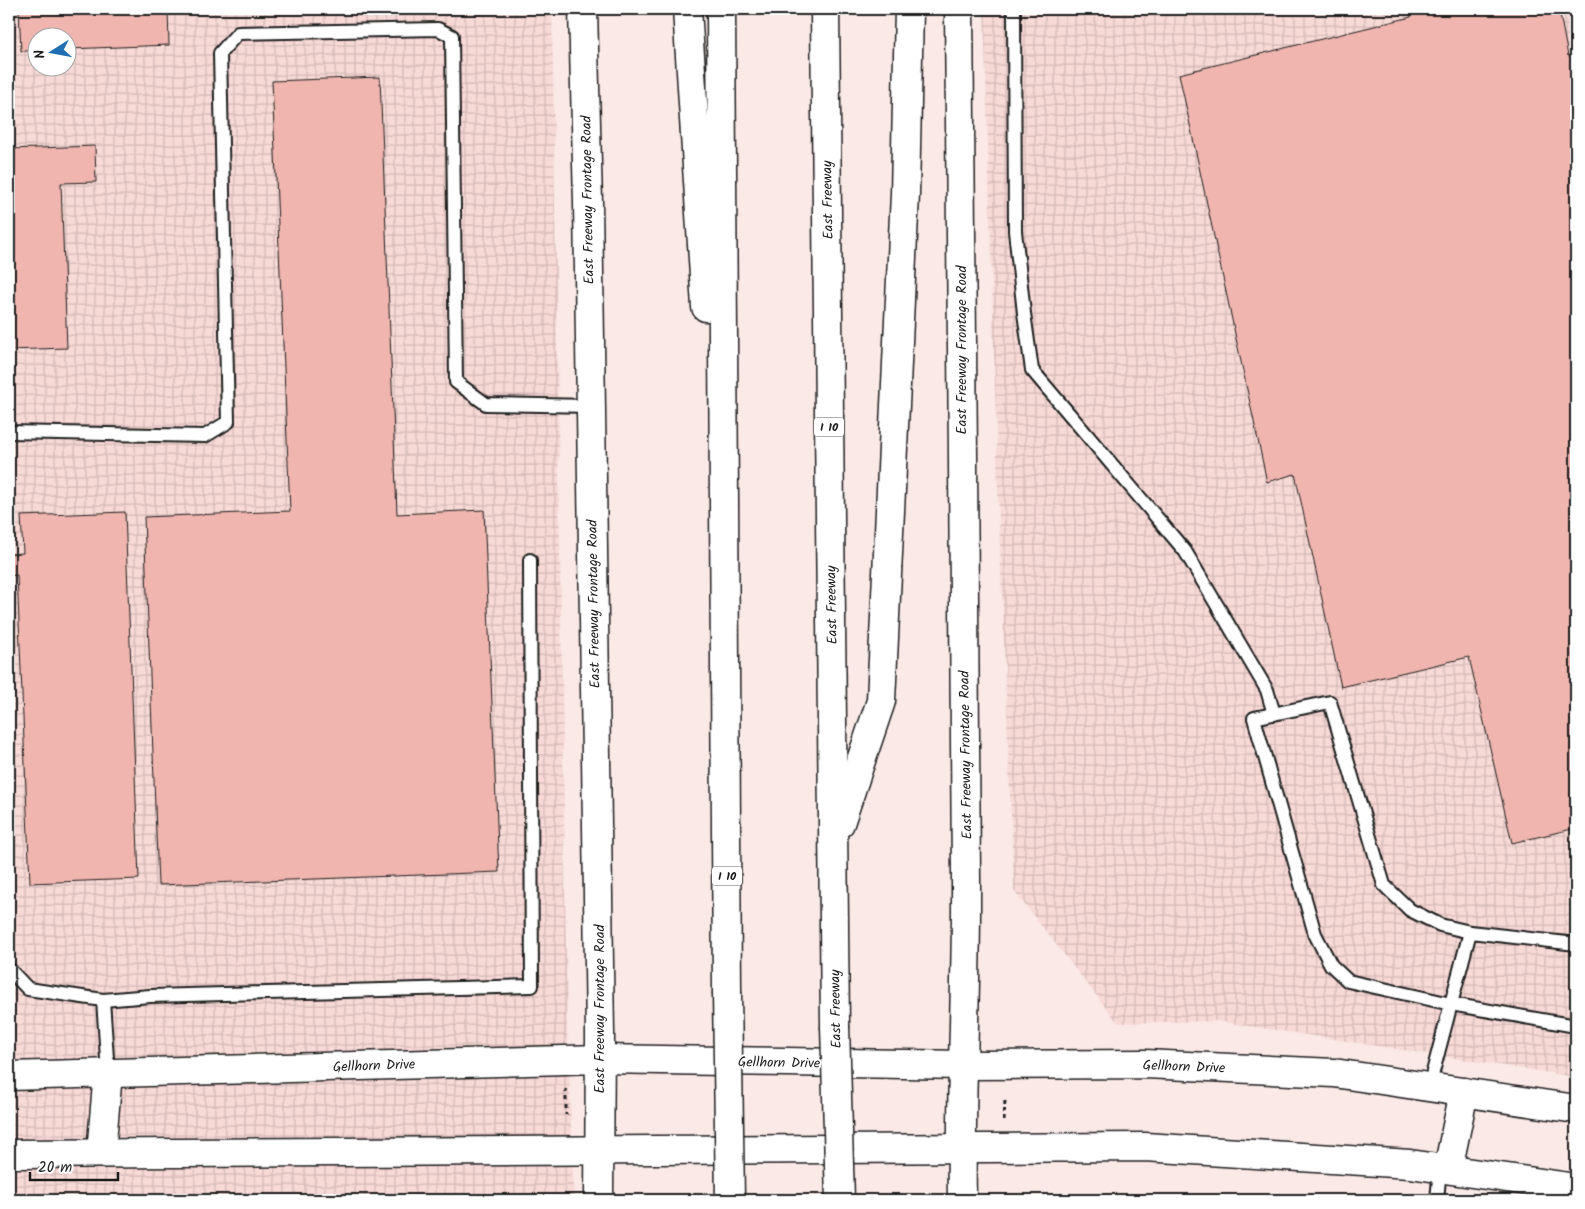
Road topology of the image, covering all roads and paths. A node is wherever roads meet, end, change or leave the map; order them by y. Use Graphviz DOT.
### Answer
graph roads {
  1 [pos="583,9"];
  2 [pos="686,9"];
  3 [pos="721,9"];
  4 [pos="825,9"];
  5 [pos="909,9"];
  6 [pos="959,9"];
  7 [pos="1014,9"];
  8 [pos="590,406"];
  9 [pos="9,432"];
  10 [pos="530,560"];
  11 [pos="724,600"];
  12 [pos="1274,714"];
  13 [pos="834,841"];
  14 [pos="1470,932"];
  15 [pos="1576,944"];
  16 [pos="9,969"];
  17 [pos="103,1000"];
  18 [pos="1451,1004"];
  19 [pos="1576,1026"];
  20 [pos="600,1059"];
  21 [pos="964,1065"];
  22 [pos="108,1073"];
  23 [pos="9,1076"];
  24 [pos="1429,1087"];
  25 [pos="566,1088"];
  26 [pos="1464,1092"];
  27 [pos="1005,1100"];
  28 [pos="1576,1109"];
  29 [pos="566,1115"];
  30 [pos="1004,1124"];
  31 [pos="961,1148"];
  32 [pos="599,1149"];
  33 [pos="101,1153"];
  34 [pos="9,1154"];
  35 [pos="1444,1169"];
  36 [pos="1576,1188"];
  37 [pos="599,1200"];
  38 [pos="730,1200"];
  39 [pos="840,1200"];
  40 [pos="962,1200"];
  41 [pos="1437,1200"];
  1 -- 8 [label="main road, East Freeway Frontage Road"];
  2 -- 11 [label="main road"];
  3 -- 11 [label="main road, I 10"];
  4 -- 13 [label="main road, East Freeway / I 10"];
  5 -- 13 [label="main road"];
  6 -- 21 [label="main road, East Freeway Frontage Road"];
  7 -- 12 [label="lane"];
  8 -- 9 [label="lane"];
  8 -- 20 [label="main road, East Freeway Frontage Road"];
  10 -- 17 [label="lane"];
  11 -- 38 [label="main road, I 10, bridge"];
  12 -- 14 [label="lane"];
  12 -- 18 [label="lane"];
  13 -- 39 [label="main road, East Freeway / I 10, bridge"];
  14 -- 15 [label="lane"];
  14 -- 18 [label="lane"];
  16 -- 17 [label="lane"];
  17 -- 22 [label="lane"];
  18 -- 19 [label="lane"];
  18 -- 24 [label="lane"];
  20 -- 21 [label="main road, Gellhorn Drive"];
  20 -- 22 [label="main road, Gellhorn Drive"];
  20 -- 32 [label="main road, East Freeway Frontage Road"];
  21 -- 24 [label="main road, Gellhorn Drive"];
  21 -- 31 [label="main road, East Freeway Frontage Road"];
  22 -- 23 [label="main road, Gellhorn Drive"];
  22 -- 33 [label="main road"];
  24 -- 26 [label="main road, Gellhorn Drive"];
  25 -- 29 [label="path"];
  26 -- 28 [label="main road, Gellhorn Drive"];
  26 -- 35 [label="main road"];
  27 -- 30 [label="path"];
  31 -- 32 [label="main road"];
  31 -- 35 [label="main road"];
  31 -- 40 [label="main road, East Freeway Frontage Road"];
  32 -- 33 [label="main road"];
  32 -- 37 [label="main road, East Freeway Frontage Road"];
  33 -- 34 [label="main road"];
  35 -- 36 [label="main road"];
  35 -- 41 [label="lane"];
}
